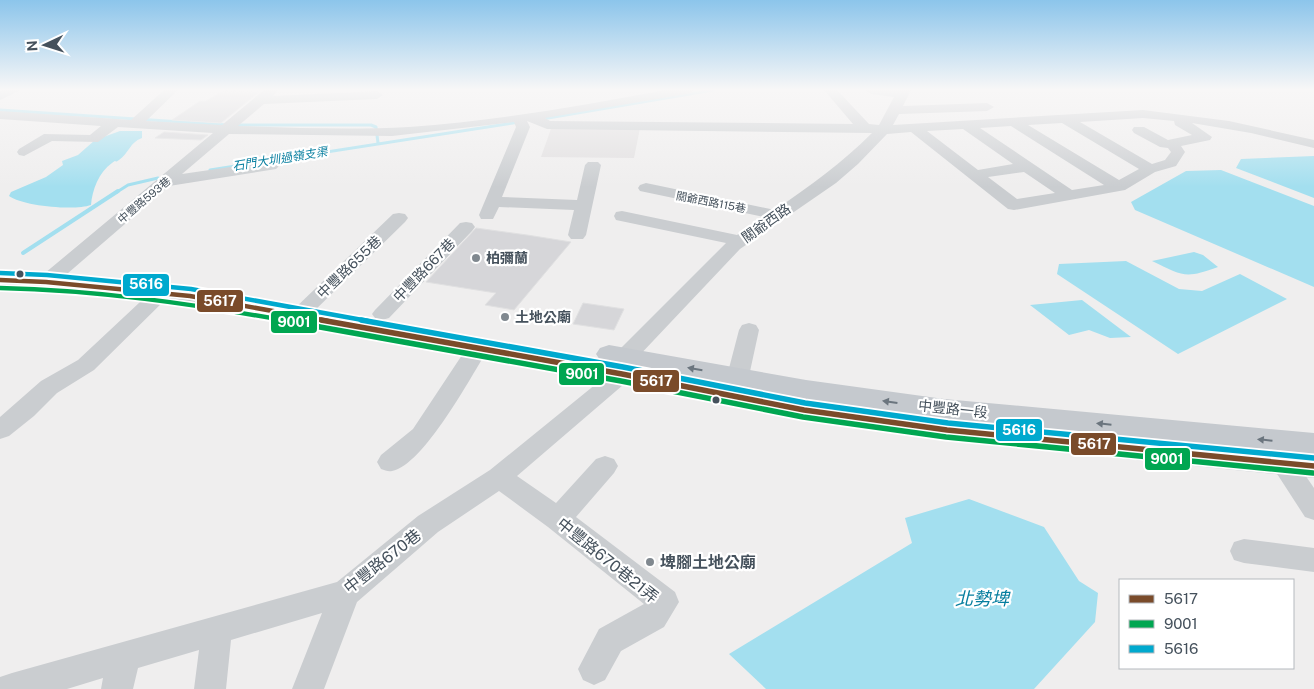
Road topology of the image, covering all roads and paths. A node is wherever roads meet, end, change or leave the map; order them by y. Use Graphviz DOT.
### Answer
graph roads {
  1 [pos="103,122"];
  2 [pos="137,122"];
  3 [pos="236,122"];
  4 [pos="488,122"];
  5 [pos="524,122"];
  6 [pos="539,122"];
  7 [pos="860,122"];
  8 [pos="888,122"];
  9 [pos="1030,122"];
  10 [pos="1071,122"];
  11 [pos="1180,122"];
  12 [pos="1206,122"];
  13 [pos="115,123"];
  14 [pos="1015,123"];
  15 [pos="134,125"];
  16 [pos="967,126"];
  17 [pos="865,128"];
  18 [pos="914,128"];
  19 [pos="227,130"];
  20 [pos="883,130"];
  21 [pos="1139,130"];
  22 [pos="1172,144"];
  23 [pos="1314,144"];
  24 [pos="24,152"];
  25 [pos="594,165"];
  26 [pos="271,166"];
  27 [pos="1026,167"];
  28 [pos="1150,169"];
  29 [pos="974,175"];
  30 [pos="168,181"];
  31 [pos="1119,187"];
  32 [pos="646,188"];
  33 [pos="1068,195"];
  34 [pos="585,205"];
  35 [pos="777,215"];
  36 [pos="622,216"];
  37 [pos="399,218"];
  38 [pos="466,226"];
  39 [pos="577,236"];
  40 [pos="740,241"];
  41 [pos="0,265"];
  42 [pos="53,276"];
  43 [pos="0,280"];
  44 [pos="162,292"];
  45 [pos="306,309"];
  46 [pos="382,314"];
  47 [pos="749,330"];
  48 [pos="478,348"];
  49 [pos="623,366"];
  50 [pos="738,376"];
  51 [pos="0,430"];
  52 [pos="1314,444"];
  53 [pos="390,462"];
  54 [pos="1283,463"];
  55 [pos="605,466"];
  56 [pos="1314,466"];
  57 [pos="499,477"];
  58 [pos="1314,509"];
  59 [pos="558,519"];
  60 [pos="1244,552"];
  61 [pos="1314,560"];
  62 [pos="345,593"];
  63 [pos="216,631"];
  64 [pos="124,658"];
  65 [pos="594,669"];
  66 [pos="19,688"];
  67 [pos="116,689"];
  68 [pos="210,689"];
  69 [pos="308,689"];
  1 -- 13 [label="street"];
  2 -- 15 [label="street"];
  3 -- 19 [label="street, 中豐路593巷"];
  4 -- 19 [label="street"];
  5 -- 34 [label="street"];
  6 -- 17 [label="street"];
  7 -- 17 [label="street"];
  8 -- 20 [label="street, 關爺西路"];
  9 -- 14 [label="street"];
  10 -- 28 [label="street"];
  11 -- 22 [label="street"];
  12 -- 23 [label="street"];
  13 -- 15 [label="street"];
  13 -- 24 [label="street"];
  14 -- 16 [label="street"];
  14 -- 31 [label="street"];
  15 -- 19 [label="street"];
  16 -- 18 [label="street"];
  16 -- 27 [label="street"];
  17 -- 20 [label="street"];
  18 -- 20 [label="street"];
  18 -- 29 [label="street"];
  19 -- 30 [label="street, 中豐路593巷"];
  20 -- 35 [label="street, 關爺西路"];
  21 -- 22 [label="street"];
  22 -- 28 [label="street"];
  25 -- 34 [label="street"];
  26 -- 30 [label="street"];
  27 -- 29 [label="street"];
  27 -- 33 [label="street"];
  28 -- 31 [label="street"];
  29 -- 33 [label="street"];
  30 -- 42 [label="street, 中豐路593巷"];
  31 -- 33 [label="street"];
  32 -- 35 [label="street, 關爺西路115巷"];
  34 -- 39 [label="street"];
  35 -- 40 [label="street, 關爺西路"];
  36 -- 40 [label="street"];
  37 -- 45 [label="street, 中豐路655巷"];
  38 -- 46 [label="street, 中豐路667巷"];
  40 -- 49 [label="street, 關爺西路"];
  41 -- 42 [label="main road"];
  42 -- 43 [label="main road"];
  42 -- 44 [label="main road"];
  42 -- 45 [label="main road"];
  44 -- 45 [label="main road"];
  44 -- 51 [label="street"];
  45 -- 46 [label="main road"];
  45 -- 48 [label="main road"];
  46 -- 49 [label="main road"];
  47 -- 50 [label="street"];
  48 -- 49 [label="main road"];
  48 -- 53 [label="street"];
  50 -- 49 [label="main road, 中豐路一段, one-way"];
  49 -- 54 [label="main road, 中豐路一段"];
  49 -- 57 [label="street, 中豐路670巷"];
  52 -- 50 [label="main road, 中豐路一段, one-way"];
  54 -- 56 [label="main road, 中豐路一段"];
  54 -- 58 [label="street"];
  55 -- 59 [label="street"];
  57 -- 59 [label="street, 中豐路670巷21弄"];
  57 -- 62 [label="street, 中豐路670巷"];
  59 -- 65 [label="street, 中豐路670巷21弄"];
  60 -- 61 [label="street"];
  62 -- 63 [label="street, 中豐路670巷"];
  62 -- 69 [label="street"];
  63 -- 64 [label="street, 中豐路670巷"];
  63 -- 68 [label="street"];
  64 -- 66 [label="street, 中豐路670巷"];
  64 -- 67 [label="street"];
}
